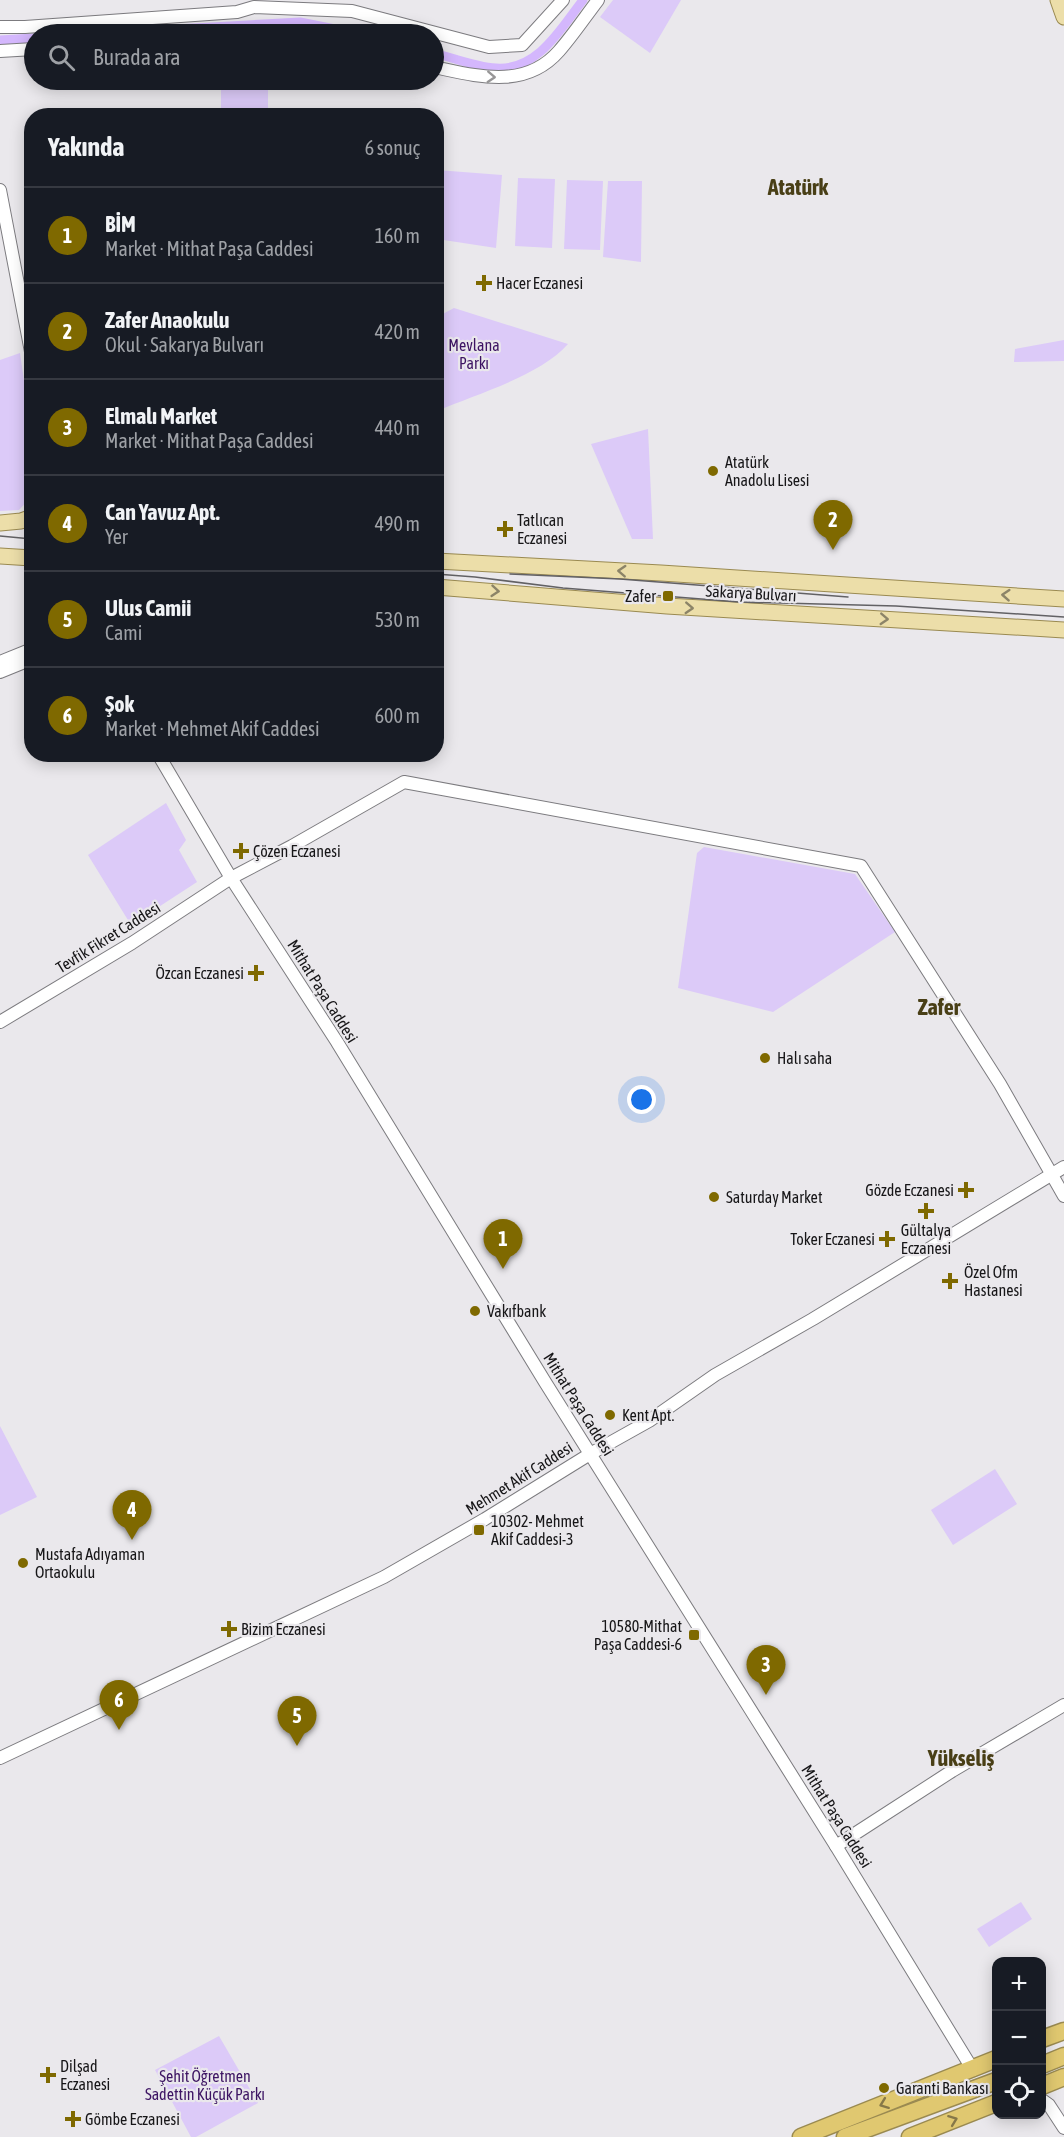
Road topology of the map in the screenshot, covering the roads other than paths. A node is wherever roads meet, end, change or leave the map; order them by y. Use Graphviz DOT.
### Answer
graph roads {
  1 [pos="563,0"];
  2 [pos="598,0"];
  3 [pos="1058,0"];
  4 [pos="1064,17"];
  5 [pos="67,24"];
  6 [pos="401,24"];
  7 [pos="0,27"];
  8 [pos="24,27"];
  9 [pos="444,35"];
  10 [pos="24,50"];
  11 [pos="1,52"];
  12 [pos="444,69"];
  13 [pos="0,190"];
  14 [pos="24,315"];
  15 [pos="24,520"];
  16 [pos="0,524"];
  17 [pos="24,527"];
  18 [pos="0,556"];
  19 [pos="24,558"];
  20 [pos="444,561"];
  21 [pos="444,588"];
  22 [pos="1064,599"];
  23 [pos="1064,630"];
  24 [pos="24,652"];
  25 [pos="0,662"];
  26 [pos="24,662"];
  27 [pos="0,672"];
  28 [pos="163,762"];
  29 [pos="231,878"];
  30 [pos="0,1022"];
  31 [pos="1064,1167"];
  32 [pos="1051,1175"];
  33 [pos="1064,1196"];
  34 [pos="590,1454"];
  35 [pos="1064,1705"];
  36 [pos="0,1758"];
  37 [pos="836,1846"];
  38 [pos="1064,2031"];
  39 [pos="1046,2037"];
  40 [pos="1064,2056"];
  41 [pos="992,2061"];
  42 [pos="1046,2063"];
  43 [pos="973,2070"];
  44 [pos="1064,2077"];
  45 [pos="992,2082"];
  46 [pos="1046,2084"];
  47 [pos="1046,2103"];
  48 [pos="992,2105"];
  49 [pos="1064,2128"];
  50 [pos="801,2137"];
  51 [pos="845,2137"];
  52 [pos="910,2137"];
  1 -- 9 [label="street"];
  12 -- 2 [label="street, one-way"];
  3 -- 4 [label="main road"];
  5 -- 6 [label="street"];
  7 -- 8 [label="street"];
  10 -- 11 [label="street"];
  13 -- 14 [label="street"];
  15 -- 16 [label="main road"];
  16 -- 17 [label="main road"];
  18 -- 19 [label="main road"];
  22 -- 20 [label="main road, Sakarya Bulvarı, one-way"];
  21 -- 23 [label="main road, Sakarya Bulvarı, one-way"];
  24 -- 25 [label="street"];
  26 -- 27 [label="street"];
  28 -- 29 [label="street, Mithat Paşa Caddesi"];
  29 -- 30 [label="street, Tevfik Fikret Caddesi"];
  29 -- 32 [label="street, Tevfik Fikret Caddesi"];
  29 -- 34 [label="street, Mithat Paşa Caddesi"];
  31 -- 32 [label="street, Mehmet Akif Caddesi"];
  32 -- 33 [label="street, Tevfik Fikret Caddesi"];
  32 -- 34 [label="street, Mehmet Akif Caddesi"];
  34 -- 36 [label="street, Mehmet Akif Caddesi"];
  34 -- 37 [label="street, Mithat Paşa Caddesi"];
  35 -- 37 [label="street"];
  37 -- 43 [label="street, Mithat Paşa Caddesi"];
  38 -- 39 [label="highway"];
  40 -- 42 [label="highway"];
  41 -- 43 [label="highway"];
  43 -- 50 [label="highway, one-way"];
  44 -- 46 [label="highway"];
  45 -- 51 [label="highway"];
  47 -- 49 [label="street"];
  52 -- 48 [label="highway, one-way"];
}
